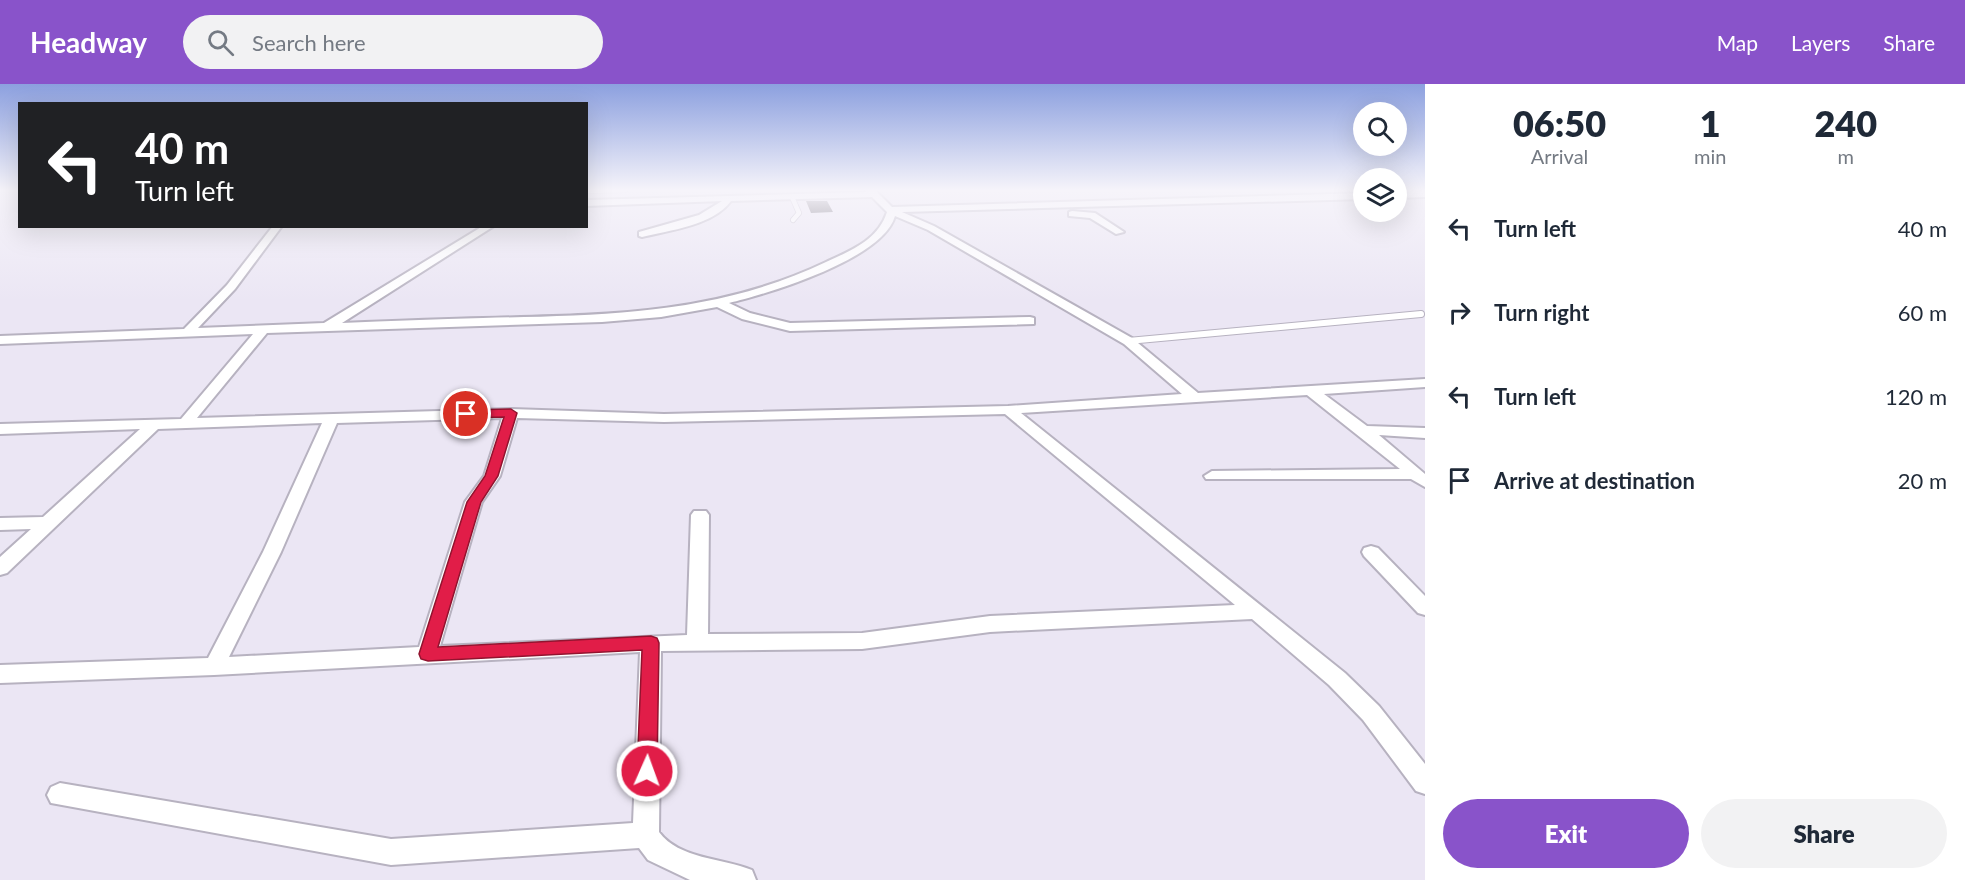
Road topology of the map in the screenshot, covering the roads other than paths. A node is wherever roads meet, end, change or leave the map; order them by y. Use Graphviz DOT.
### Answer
graph roads {
  1 [pos="669,227"];
  2 [pos="885,227"];
  3 [pos="928,227"];
  4 [pos="1112,227"];
  5 [pos="276,228"];
  6 [pos="487,228"];
  7 [pos="1119,232"];
  8 [pos="642,234"];
  9 [pos="719,303"];
  10 [pos="1421,314"];
  11 [pos="1030,321"];
  12 [pos="327,327"];
  13 [pos="264,329"];
  14 [pos="188,332"];
  15 [pos="0,340"];
  16 [pos="1128,341"];
  17 [pos="1425,383"];
  18 [pos="1310,390"];
  19 [pos="1195,398"];
  20 [pos="1008,410"];
  21 [pos="511,413"];
  22 [pos="332,418"];
  23 [pos="185,423"];
  24 [pos="154,424"];
  25 [pos="0,429"];
  26 [pos="1363,430"];
  27 [pos="1425,434"];
  28 [pos="1212,476"];
  29 [pos="1420,478"];
  30 [pos="700,515"];
  31 [pos="48,523"];
  32 [pos="0,524"];
  33 [pos="1371,552"];
  34 [pos="0,568"];
  35 [pos="1425,608"];
  36 [pos="1256,611"];
  37 [pos="697,642"];
  38 [pos="651,643"];
  39 [pos="428,654"];
  40 [pos="214,666"];
  41 [pos="0,674"];
  42 [pos="1425,783"];
  43 [pos="60,795"];
  44 [pos="646,835"];
  45 [pos="742,880"];
  1 -- 8 [label="street"];
  2 -- 9 [label="street"];
  3 -- 16 [label="street"];
  4 -- 7 [label="street"];
  5 -- 14 [label="street"];
  6 -- 12 [label="street"];
  9 -- 11 [label="street"];
  9 -- 12 [label="street"];
  10 -- 16 [label="lane"];
  12 -- 13 [label="street"];
  13 -- 14 [label="street"];
  13 -- 23 [label="street"];
  14 -- 15 [label="street"];
  16 -- 19 [label="street"];
  17 -- 18 [label="street"];
  18 -- 19 [label="street"];
  18 -- 26 [label="street"];
  19 -- 20 [label="street"];
  20 -- 21 [label="street"];
  20 -- 36 [label="street"];
  21 -- 22 [label="street"];
  21 -- 39 [label="street"];
  22 -- 23 [label="street"];
  22 -- 40 [label="street"];
  23 -- 24 [label="street"];
  24 -- 25 [label="street"];
  24 -- 31 [label="street"];
  26 -- 27 [label="street"];
  26 -- 29 [label="street"];
  28 -- 29 [label="street"];
  30 -- 37 [label="street"];
  31 -- 32 [label="street"];
  31 -- 34 [label="street"];
  33 -- 35 [label="street"];
  36 -- 37 [label="street"];
  36 -- 42 [label="street"];
  37 -- 38 [label="street"];
  38 -- 39 [label="street"];
  38 -- 44 [label="street"];
  39 -- 40 [label="street"];
  40 -- 41 [label="street"];
  43 -- 44 [label="street"];
  44 -- 45 [label="street"];
}
